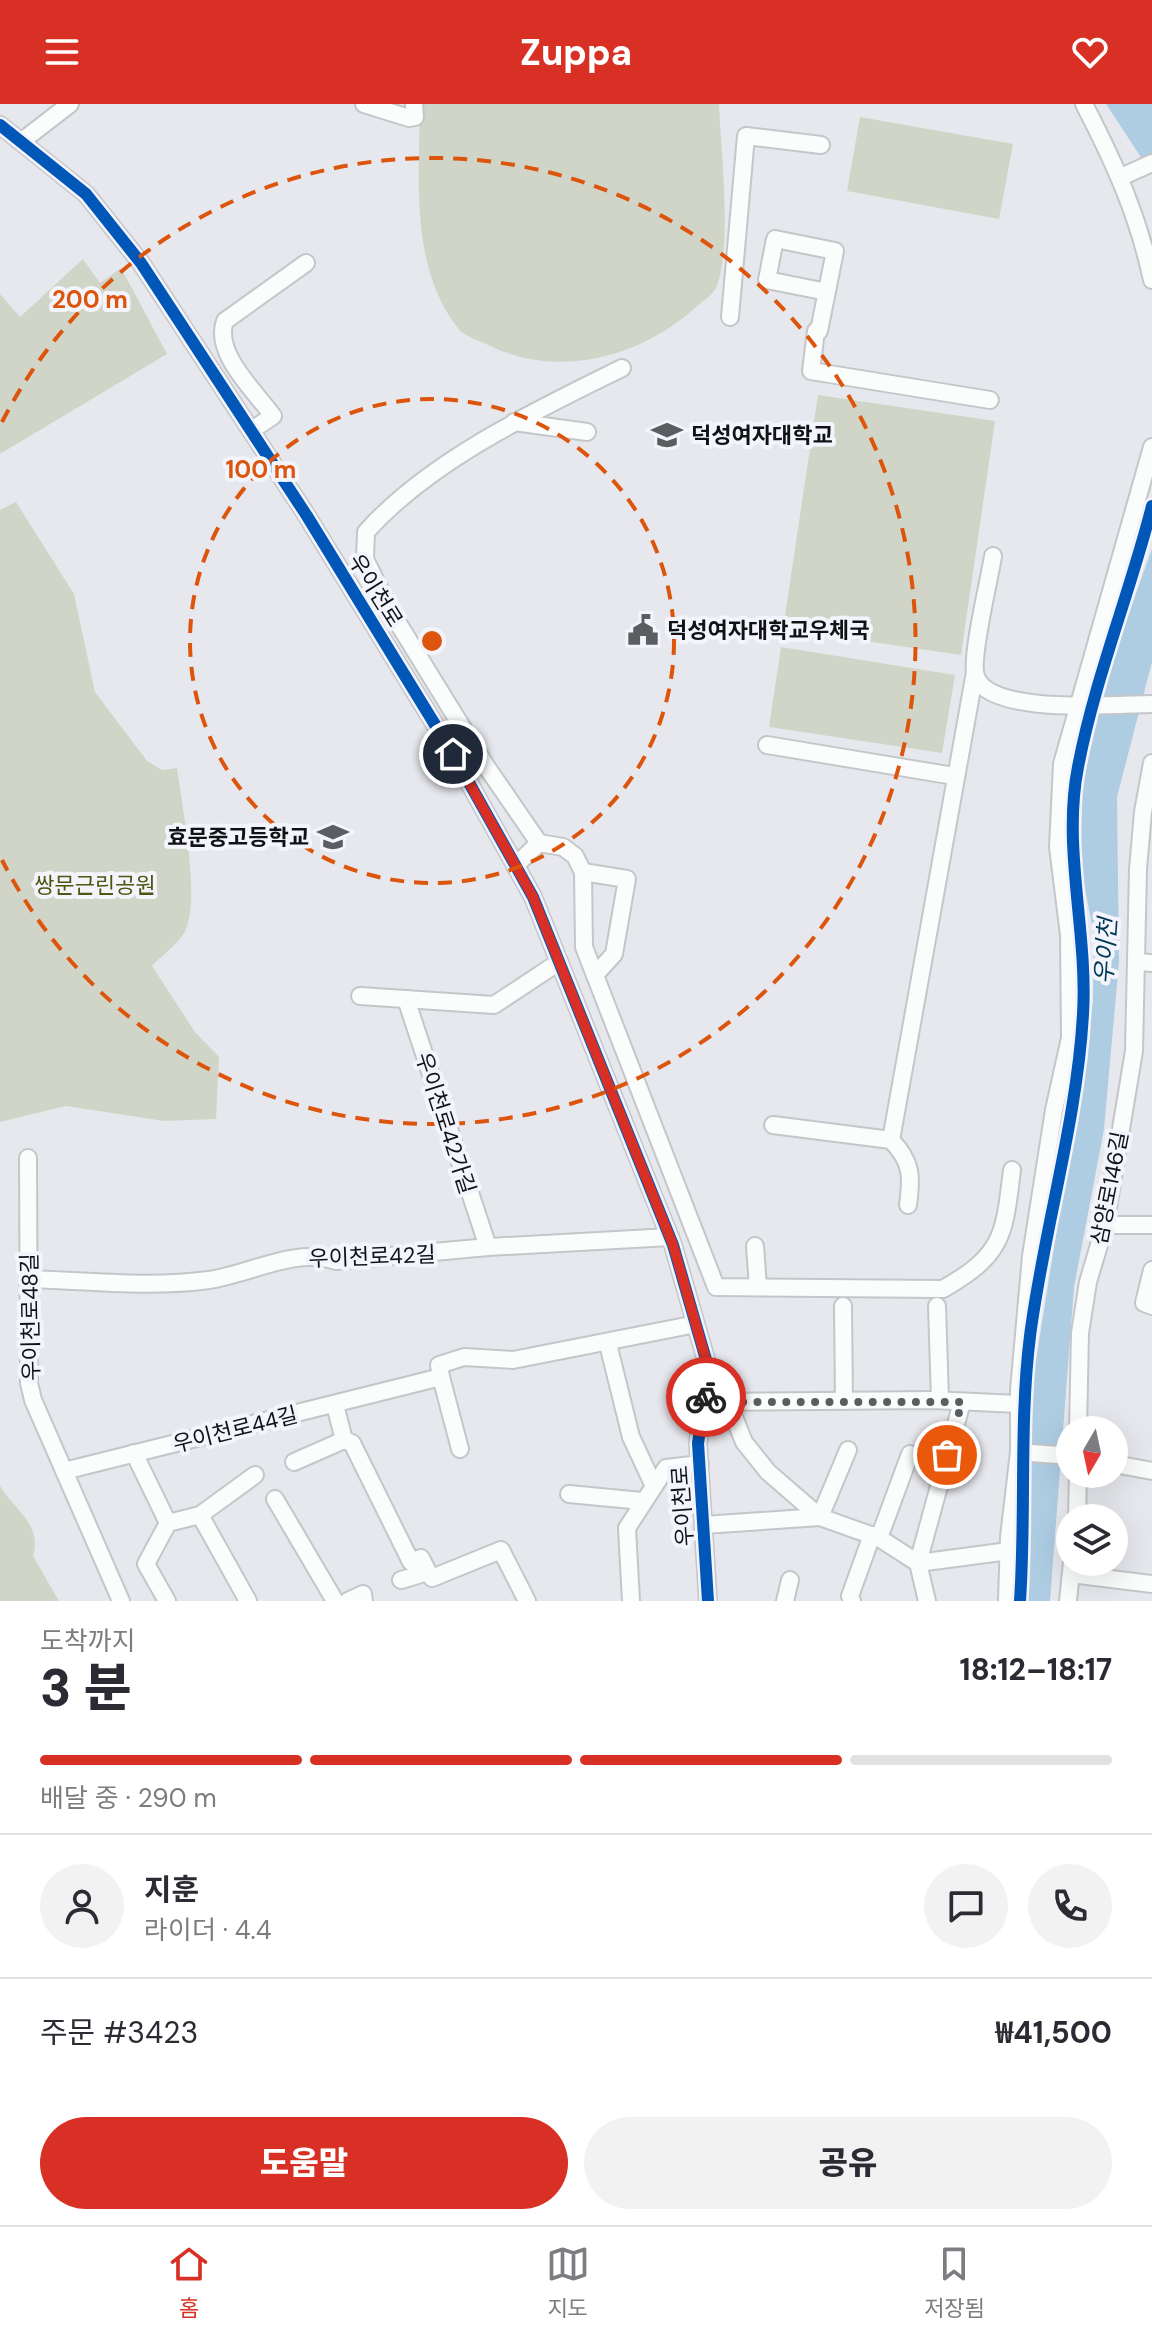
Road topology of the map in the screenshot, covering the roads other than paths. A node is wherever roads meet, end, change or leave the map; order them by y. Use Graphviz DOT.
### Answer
graph roads {
  1 [pos="70,104"];
  2 [pos="364,104"];
  3 [pos="414,104"];
  4 [pos="1084,104"];
  5 [pos="0,125"];
  6 [pos="22,141"];
  7 [pos="821,145"];
  8 [pos="1152,163"];
  9 [pos="1121,177"];
  10 [pos="306,263"];
  11 [pos="1152,280"];
  12 [pos="827,292"];
  13 [pos="730,317"];
  14 [pos="622,368"];
  15 [pos="990,400"];
  16 [pos="513,422"];
  17 [pos="252,430"];
  18 [pos="587,432"];
  19 [pos="1152,447"];
  20 [pos="993,556"];
  21 [pos="975,672"];
  22 [pos="1079,704"];
  23 [pos="1152,704"];
  24 [pos="767,745"];
  25 [pos="1152,763"];
  26 [pos="954,776"];
  27 [pos="539,843"];
  28 [pos="515,866"];
  29 [pos="583,872"];
  30 [pos="1145,907"];
  31 [pos="559,962"];
  32 [pos="1144,962"];
  33 [pos="595,975"];
  34 [pos="360,996"];
  35 [pos="406,999"];
  36 [pos="773,1125"];
  37 [pos="891,1140"];
  38 [pos="28,1158"];
  39 [pos="1012,1170"];
  40 [pos="908,1205"];
  41 [pos="1105,1225"];
  42 [pos="1152,1225"];
  43 [pos="670,1237"];
  44 [pos="755,1246"];
  45 [pos="488,1247"];
  46 [pos="1152,1270"];
  47 [pos="28,1279"];
  48 [pos="758,1287"];
  49 [pos="843,1306"];
  50 [pos="937,1306"];
  51 [pos="1152,1306"];
  52 [pos="696,1324"];
  53 [pos="608,1344"];
  54 [pos="441,1377"];
  55 [pos="940,1400"];
  56 [pos="844,1401"];
  57 [pos="705,1402"];
  58 [pos="728,1402"];
  59 [pos="962,1402"];
  60 [pos="1019,1404"];
  61 [pos="335,1405"];
  62 [pos="1078,1416"];
  63 [pos="344,1440"];
  64 [pos="460,1449"];
  65 [pos="848,1450"];
  66 [pos="1019,1452"];
  67 [pos="134,1453"];
  68 [pos="910,1454"];
  69 [pos="1056,1455"];
  70 [pos="294,1462"];
  71 [pos="700,1464"];
  72 [pos="1128,1467"];
  73 [pos="64,1471"];
  74 [pos="1152,1471"];
  75 [pos="255,1475"];
  76 [pos="653,1484"];
  77 [pos="569,1494"];
  78 [pos="275,1499"];
  79 [pos="642,1501"];
  80 [pos="200,1515"];
  81 [pos="820,1517"];
  82 [pos="168,1523"];
  83 [pos="704,1525"];
  84 [pos="876,1536"];
  85 [pos="1009,1551"];
  86 [pos="918,1563"];
  87 [pos="428,1572"];
  88 [pos="1071,1576"];
  89 [pos="1112,1576"];
  90 [pos="401,1580"];
  91 [pos="790,1580"];
  92 [pos="1152,1584"];
  93 [pos="121,1601"];
  94 [pos="167,1601"];
  95 [pos="248,1601"];
  96 [pos="335,1601"];
  97 [pos="348,1601"];
  98 [pos="364,1601"];
  99 [pos="527,1601"];
  100 [pos="631,1601"];
  101 [pos="708,1601"];
  102 [pos="785,1601"];
  103 [pos="852,1601"];
  104 [pos="927,1601"];
  105 [pos="1007,1601"];
  106 [pos="1068,1601"];
  1 -- 6 [label="street"];
  2 -- 3 [label="street"];
  4 -- 9 [label="street"];
  5 -- 6 [label="street, 우이천로"];
  6 -- 17 [label="street, 우이천로"];
  7 -- 13 [label="street"];
  8 -- 9 [label="street"];
  9 -- 11 [label="street"];
  10 -- 17 [label="street"];
  12 -- 12 [label="street"];
  12 -- 15 [label="street"];
  14 -- 16 [label="street"];
  16 -- 18 [label="street"];
  16 -- 27 [label="street"];
  17 -- 28 [label="street, 우이천로"];
  19 -- 22 [label="street"];
  20 -- 21 [label="street"];
  21 -- 22 [label="street"];
  21 -- 26 [label="street"];
  22 -- 23 [label="street"];
  22 -- 60 [label="street"];
  24 -- 26 [label="street"];
  25 -- 30 [label="street, 삼양로146길"];
  26 -- 37 [label="street"];
  27 -- 28 [label="street"];
  27 -- 29 [label="street"];
  28 -- 31 [label="street, 우이천로"];
  29 -- 33 [label="street"];
  29 -- 33 [label="street"];
  30 -- 32 [label="street, 삼양로146길"];
  31 -- 35 [label="street"];
  31 -- 43 [label="street, 우이천로"];
  32 -- 41 [label="street, 삼양로146길"];
  33 -- 48 [label="street"];
  34 -- 35 [label="street"];
  35 -- 45 [label="street, 우이천로42가길"];
  36 -- 37 [label="street"];
  37 -- 40 [label="street"];
  38 -- 47 [label="street, 우이천로48길"];
  39 -- 48 [label="street"];
  41 -- 42 [label="street"];
  41 -- 62 [label="street, 삼양로146길"];
  43 -- 45 [label="street, 우이천로42길"];
  43 -- 52 [label="street, 우이천로"];
  44 -- 48 [label="street"];
  45 -- 47 [label="street, 우이천로42길"];
  46 -- 51 [label="street"];
  47 -- 73 [label="street, 우이천로48길"];
  49 -- 56 [label="street"];
  50 -- 55 [label="street"];
  52 -- 53 [label="street, 우이천로44길"];
  52 -- 57 [label="street, 우이천로"];
  53 -- 54 [label="street, 우이천로44길"];
  53 -- 76 [label="street"];
  54 -- 61 [label="street, 우이천로44길"];
  54 -- 64 [label="street"];
  55 -- 56 [label="street"];
  55 -- 59 [label="street"];
  56 -- 58 [label="street"];
  57 -- 58 [label="street"];
  57 -- 71 [label="street, 우이천로"];
  58 -- 81 [label="street"];
  59 -- 60 [label="street"];
  59 -- 86 [label="street"];
  60 -- 66 [label="street"];
  61 -- 63 [label="street"];
  61 -- 67 [label="street, 우이천로44길"];
  63 -- 70 [label="street, 우이천로44길"];
  63 -- 87 [label="street"];
  65 -- 81 [label="street"];
  66 -- 69 [label="street"];
  66 -- 85 [label="street"];
  67 -- 73 [label="street, 우이천로44길"];
  67 -- 82 [label="street"];
  68 -- 84 [label="street"];
  71 -- 76 [label="street"];
  71 -- 83 [label="street, 우이천로"];
  72 -- 74 [label="street"];
  73 -- 93 [label="street, 우이천로48길"];
  75 -- 80 [label="street"];
  76 -- 79 [label="street"];
  77 -- 79 [label="street"];
  78 -- 96 [label="street"];
  79 -- 100 [label="street"];
  80 -- 82 [label="street"];
  80 -- 95 [label="street"];
  81 -- 83 [label="street"];
  81 -- 84 [label="street"];
  82 -- 94 [label="street"];
  83 -- 101 [label="street, 우이천로"];
  84 -- 86 [label="street"];
  84 -- 103 [label="street"];
  85 -- 86 [label="street"];
  85 -- 105 [label="street"];
  86 -- 104 [label="street"];
  87 -- 90 [label="street"];
  87 -- 99 [label="street"];
  88 -- 106 [label="street"];
  89 -- 92 [label="street"];
  91 -- 102 [label="street"];
  97 -- 98 [label="street"];
}
